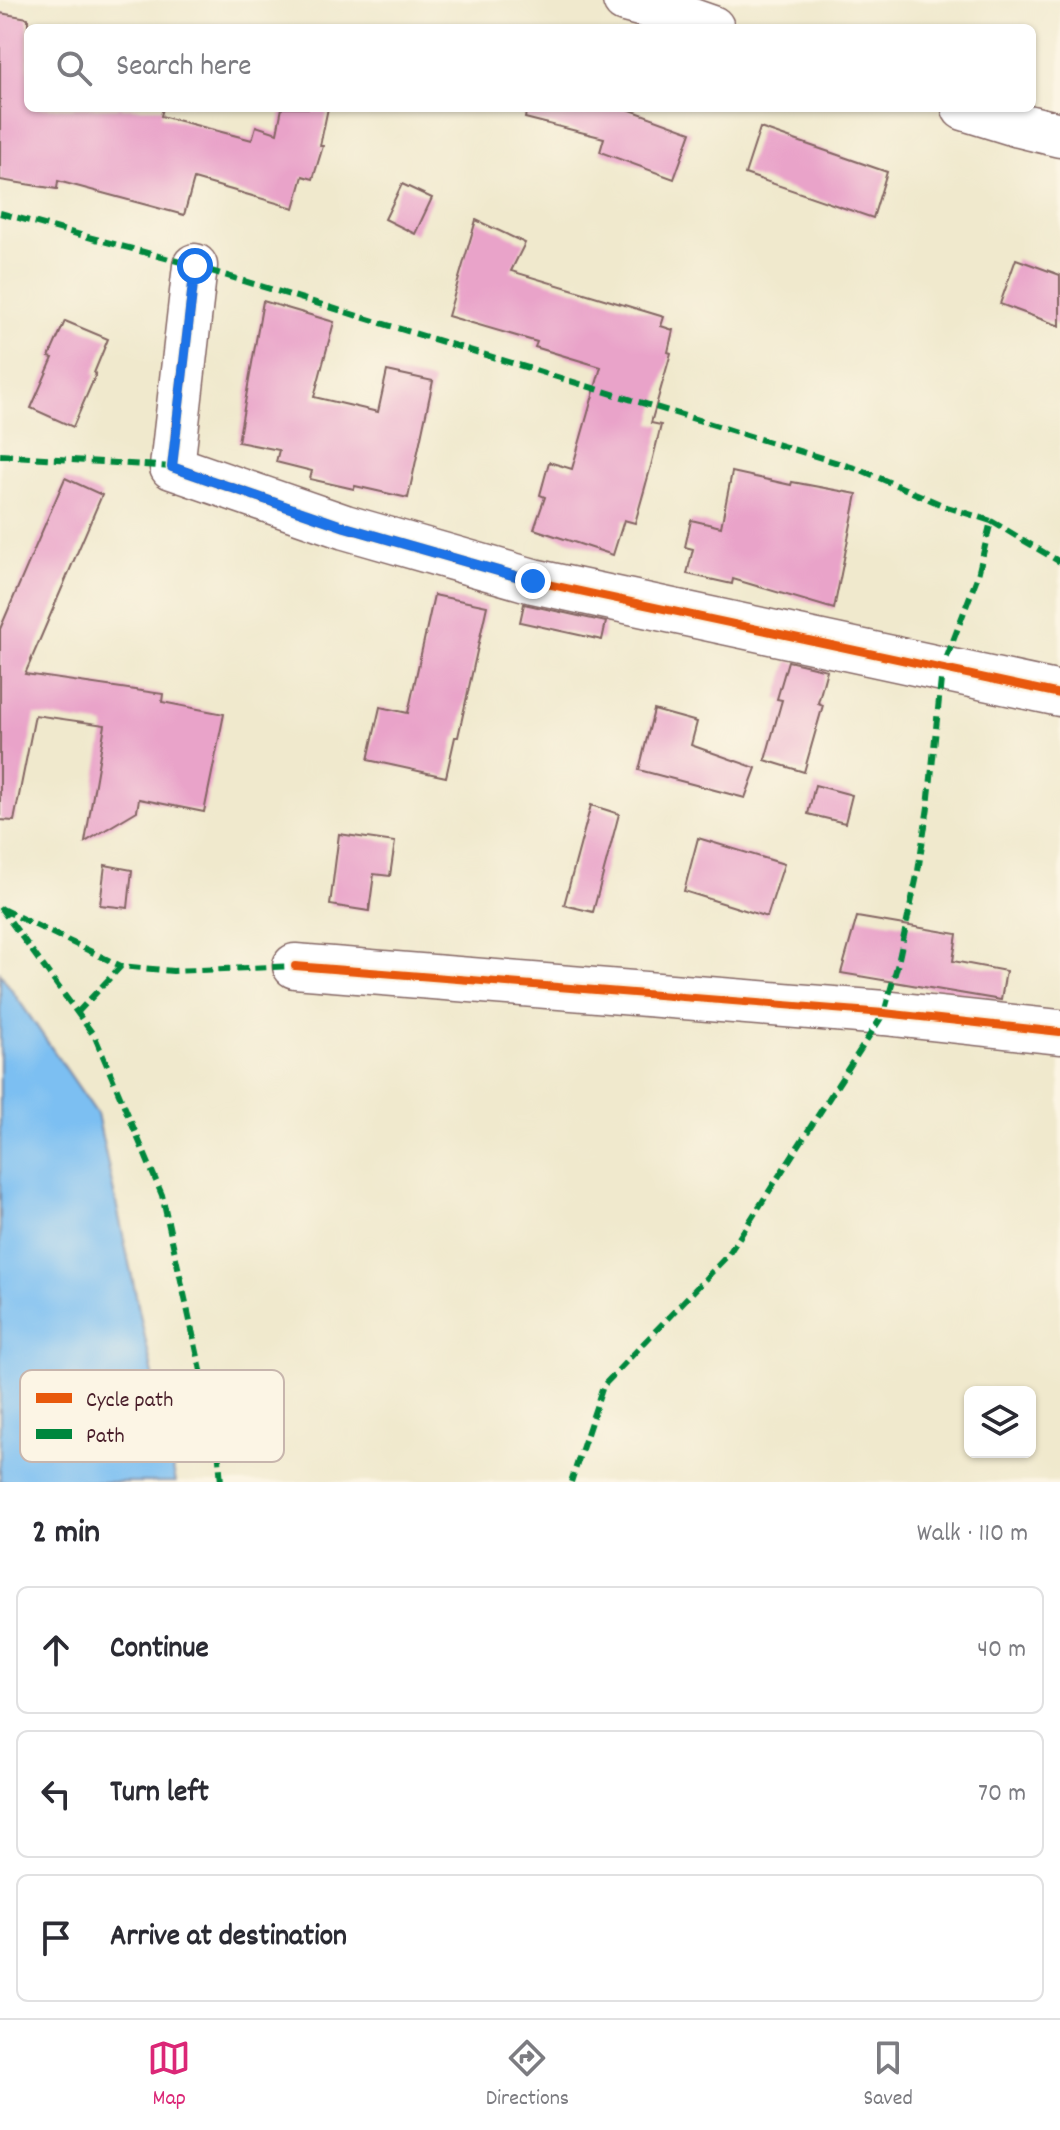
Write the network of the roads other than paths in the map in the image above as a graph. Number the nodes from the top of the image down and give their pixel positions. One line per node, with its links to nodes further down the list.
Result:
1 (625, 0): 2 (street)
2 (701, 24)
3 (977, 112): 4 (street)
4 (1060, 135)
5 (195, 266): 6 (street)
6 (1060, 694)
7 (295, 966): 8 (street)
8 (1060, 1032)

